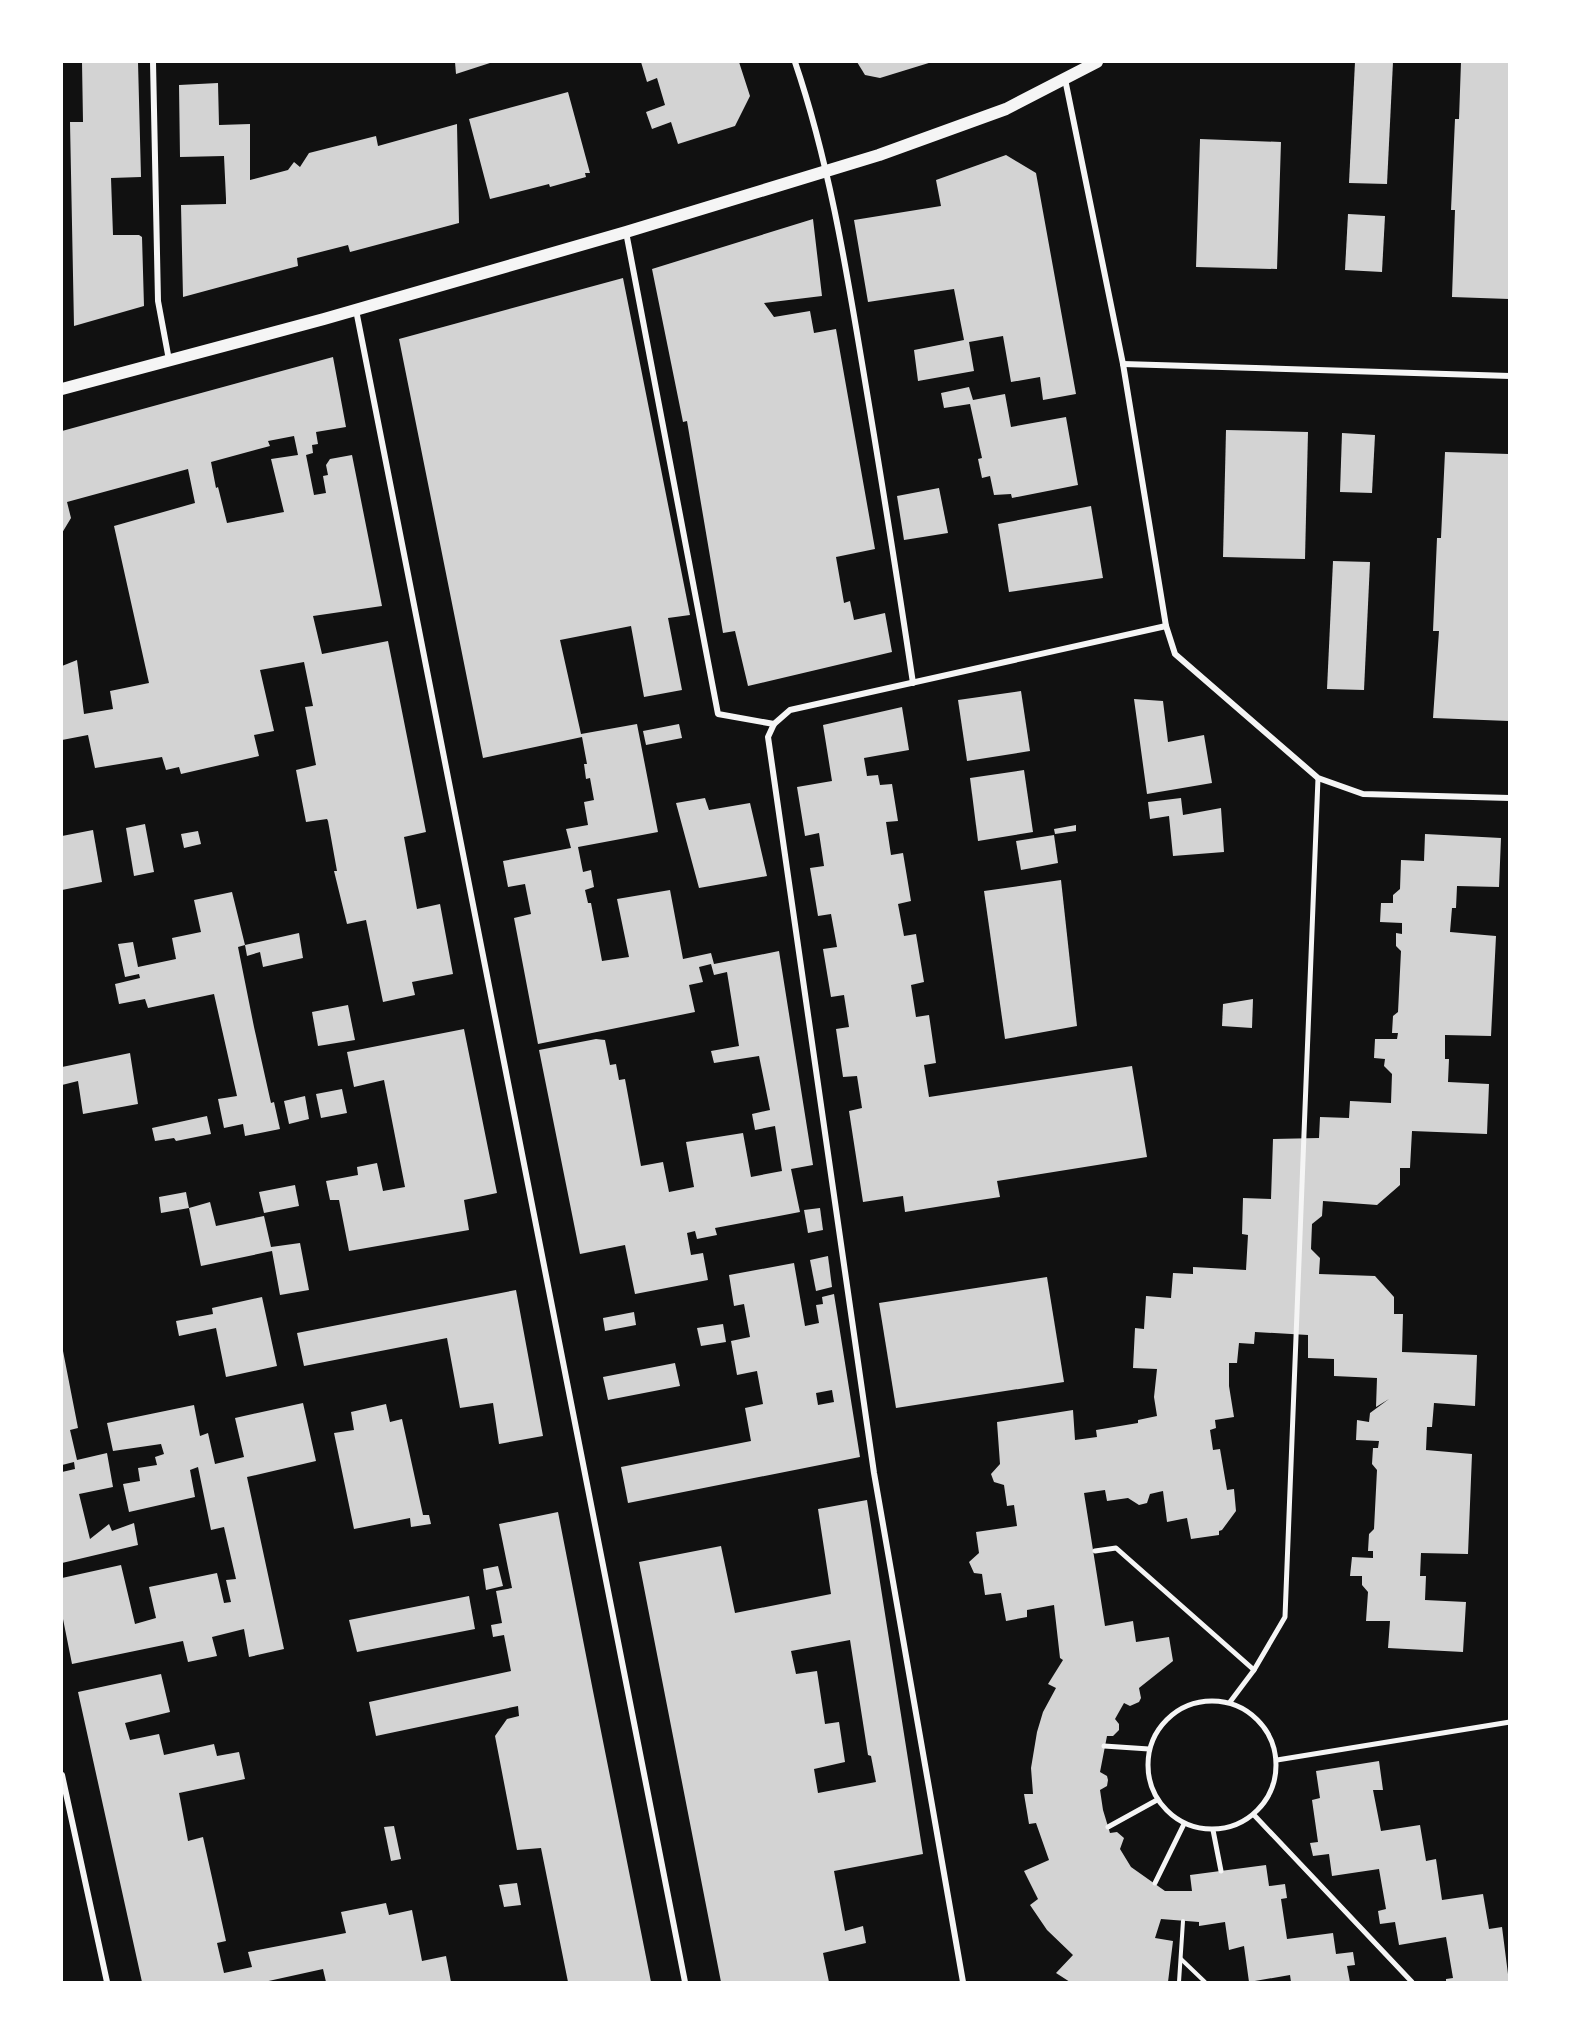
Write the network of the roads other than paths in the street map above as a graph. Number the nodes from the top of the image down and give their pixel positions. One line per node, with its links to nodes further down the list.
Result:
1 (153, 62): 8 (street)
2 (795, 62): 5 (street)
3 (1097, 62): 4 (main road)
4 (1065, 79): 5 (main road); 9 (street)
5 (828, 170): 6 (main road); 13 (street)
6 (627, 232): 7 (main road); 14 (street)
7 (356, 309): 8 (main road); 33 (street)
8 (169, 360): 11 (main road)
9 (1123, 363): 10 (street); 12 (street)
10 (1509, 376)
11 (62, 389)
12 (1166, 626): 13 (street); 15 (street)
13 (913, 682): 14 (street)
14 (774, 723): 34 (street)
15 (1318, 778): 16 (street); 18 (street)
16 (1509, 798)
17 (1095, 1551): 18 (street)
18 (1254, 1670): 19 (street)
19 (1230, 1702): 22 (street); 23 (street)
20 (1509, 1722): 23 (street)
21 (1104, 1746): 22 (street)
22 (1149, 1749): 25 (street)
23 (1277, 1760): 26 (street)
24 (62, 1775): 32 (street)
25 (1157, 1800): 27 (street); 28 (street)
26 (1254, 1815): 29 (street); 35 (street)
27 (1184, 1824): 29 (street); 31 (street)
28 (1108, 1827)
29 (1213, 1830): 30 (street)
30 (1221, 1871)
31 (1155, 1883)
32 (107, 1983)
33 (685, 1983)
34 (963, 1983)
35 (1412, 1983)

